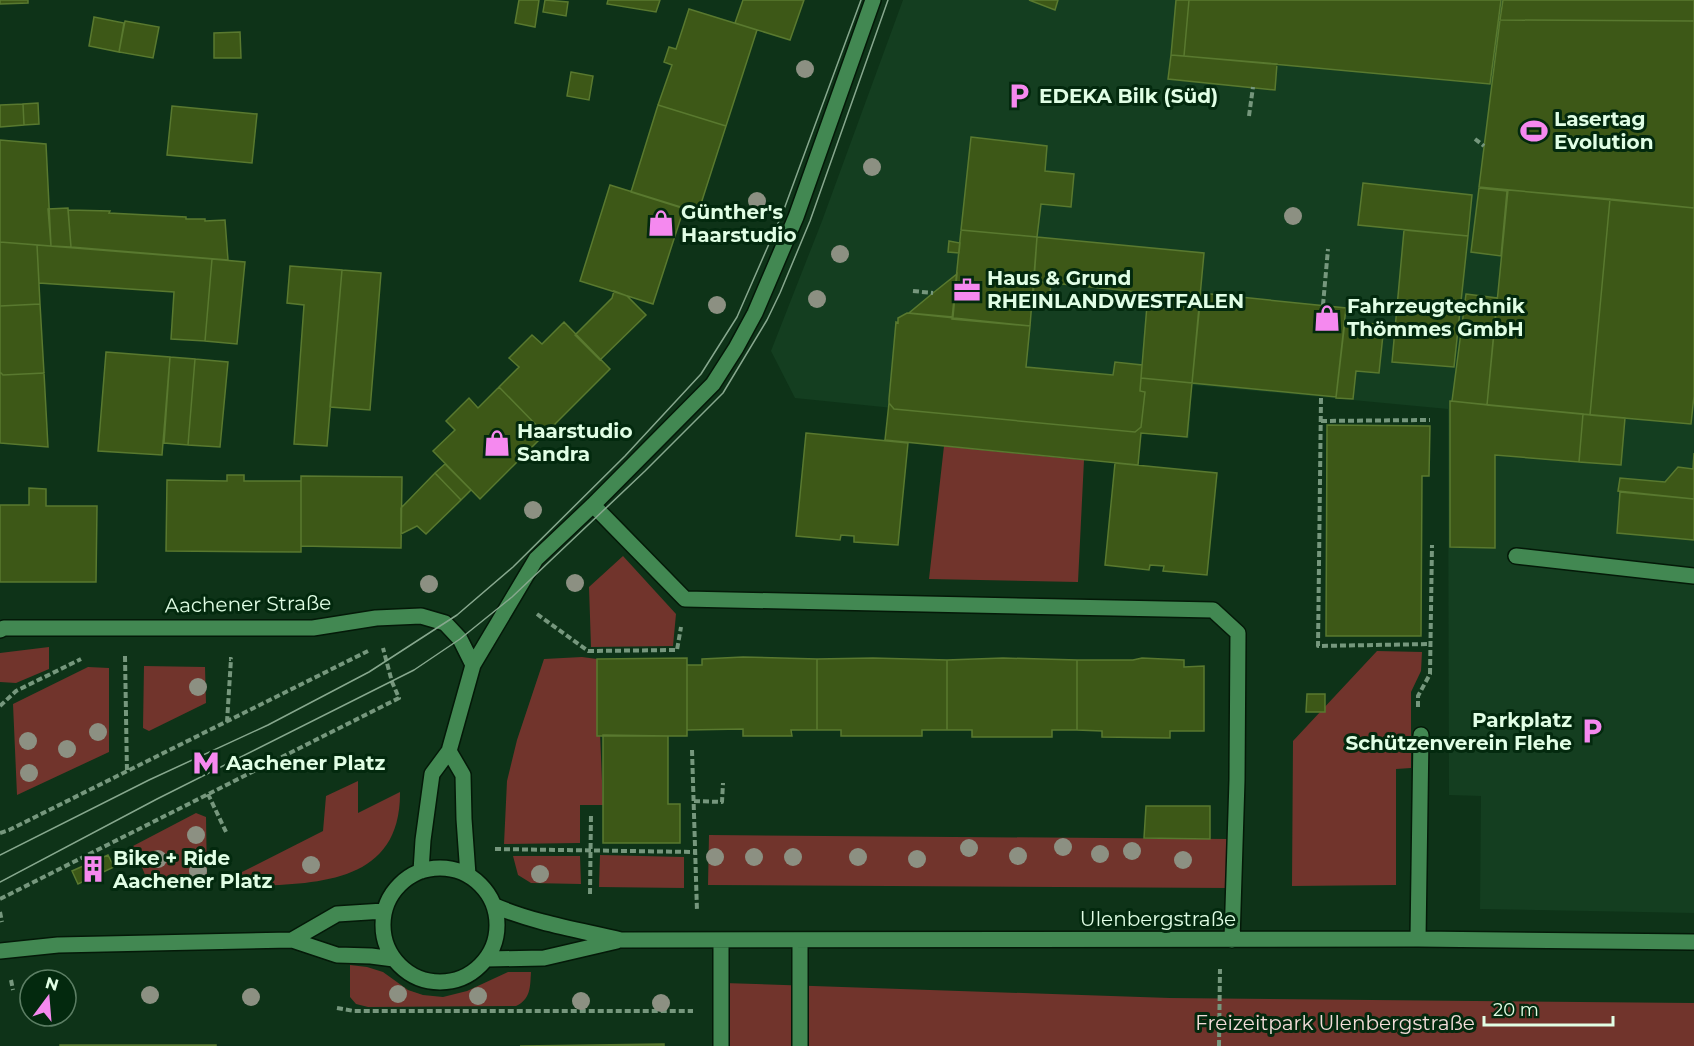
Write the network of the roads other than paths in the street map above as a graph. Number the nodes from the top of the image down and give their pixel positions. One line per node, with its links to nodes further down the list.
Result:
1 (873, 0): 2 (street)
2 (593, 505): 6 (street); 18 (street)
3 (1516, 556): 4 (street)
4 (1694, 576)
5 (0, 630): 6 (street, Aachener Straße)
6 (473, 665): 8 (street)
7 (1421, 735): 13 (street)
8 (449, 751): 9 (street); 10 (street)
9 (421, 871): 10 (street); 12 (street)
10 (468, 875): 11 (street)
11 (495, 906): 15 (street, Ulenbergstraße); 22 (street)
12 (384, 911): 14 (street); 21 (street)
13 (1418, 939): 18 (street, Ulenbergstraße); 19 (street, Ulenbergstraße)
14 (292, 940): 20 (street); 21 (street)
15 (621, 940): 16 (street, Ulenbergstraße); 22 (street, Ulenbergstraße)
16 (721, 940): 17 (street, Ulenbergstraße); 23 (street)
17 (800, 940): 18 (street, Ulenbergstraße); 24 (street)
18 (1226, 940)
19 (1694, 942)
20 (0, 951)
21 (394, 959): 22 (street)
22 (487, 959)
23 (721, 1046)
24 (800, 1046)

